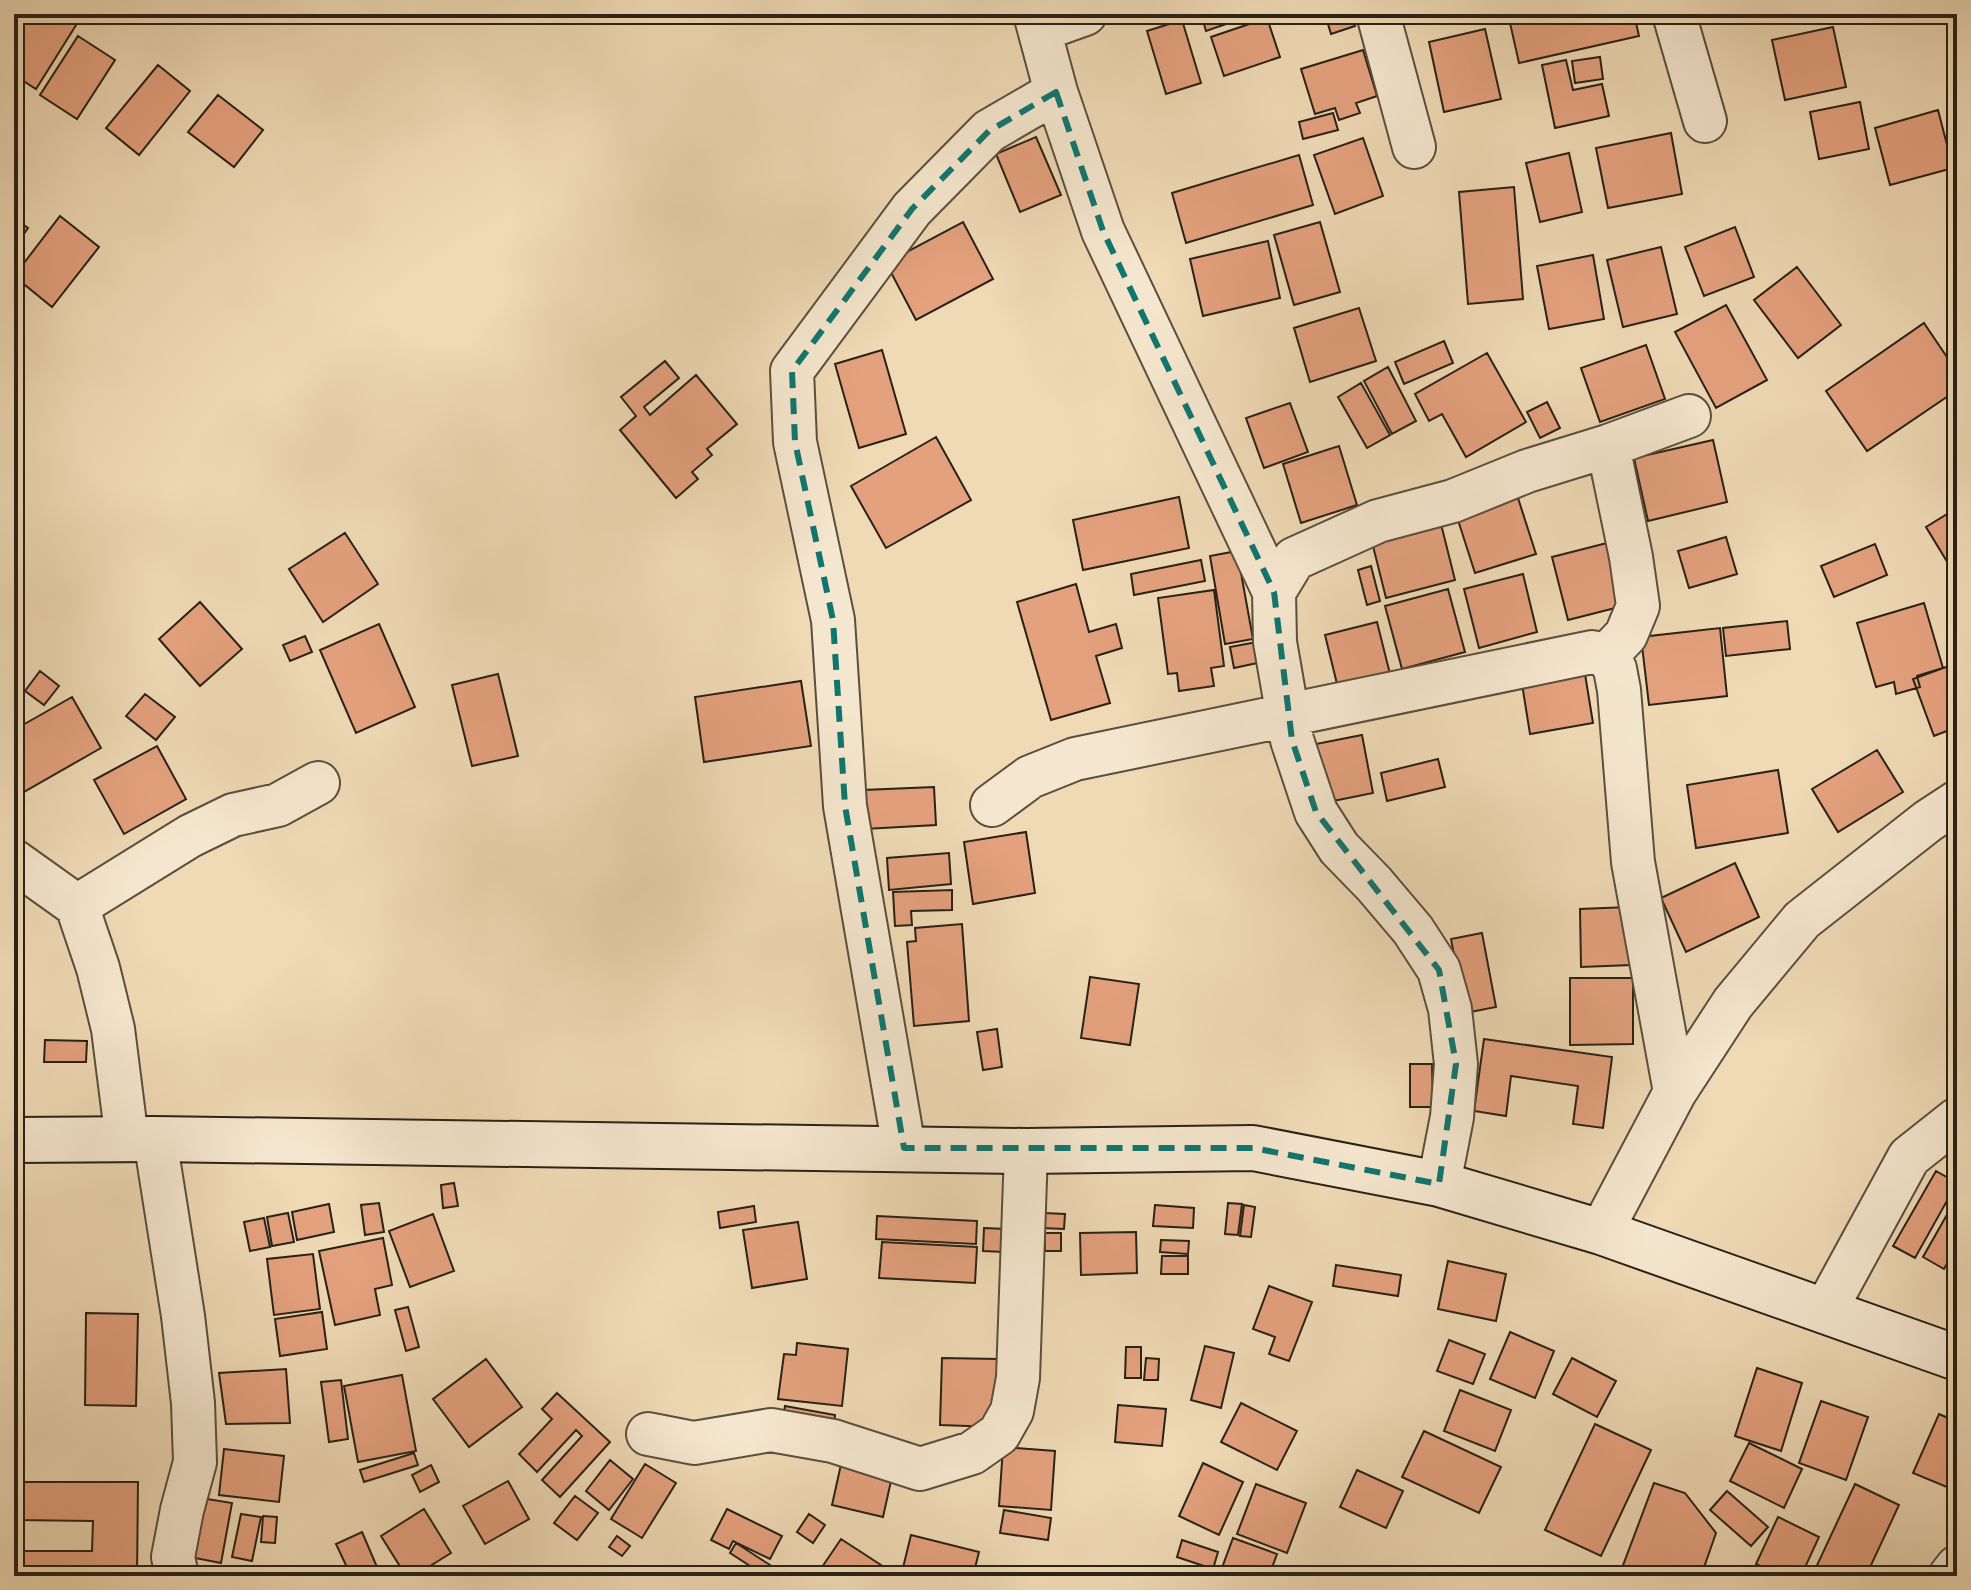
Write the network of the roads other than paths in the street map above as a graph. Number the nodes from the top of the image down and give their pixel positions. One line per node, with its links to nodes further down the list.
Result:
1 (1085, 14): 4 (street)
2 (1378, 14): 7 (street)
3 (1674, 14): 6 (street)
4 (1038, 22): 5 (street)
5 (1056, 92): 10 (street); 22 (street)
6 (1705, 121)
7 (1414, 147)
8 (1689, 416): 9 (street)
9 (1608, 446): 10 (street); 11 (street)
10 (1274, 592): 12 (street)
11 (1607, 655): 12 (street); 18 (street)
12 (1288, 716): 15 (street); 24 (street)
13 (318, 783): 17 (street)
14 (1957, 802): 18 (street)
15 (992, 805)
16 (14, 861): 17 (street)
17 (77, 906): 20 (street)
18 (1675, 1092): 25 (street)
19 (1957, 1119): 26 (street)
20 (141, 1139): 21 (main road); 22 (main road); 30 (street)
21 (14, 1140)
22 (904, 1148): 23 (main road)
23 (1026, 1151): 24 (main road); 28 (street)
24 (1439, 1184): 25 (main road)
25 (1601, 1232): 26 (main road)
26 (1825, 1311): 27 (main road)
27 (1957, 1358)
28 (648, 1434)
29 (1957, 1567): 31 (street)
30 (177, 1576)
31 (1950, 1576)

